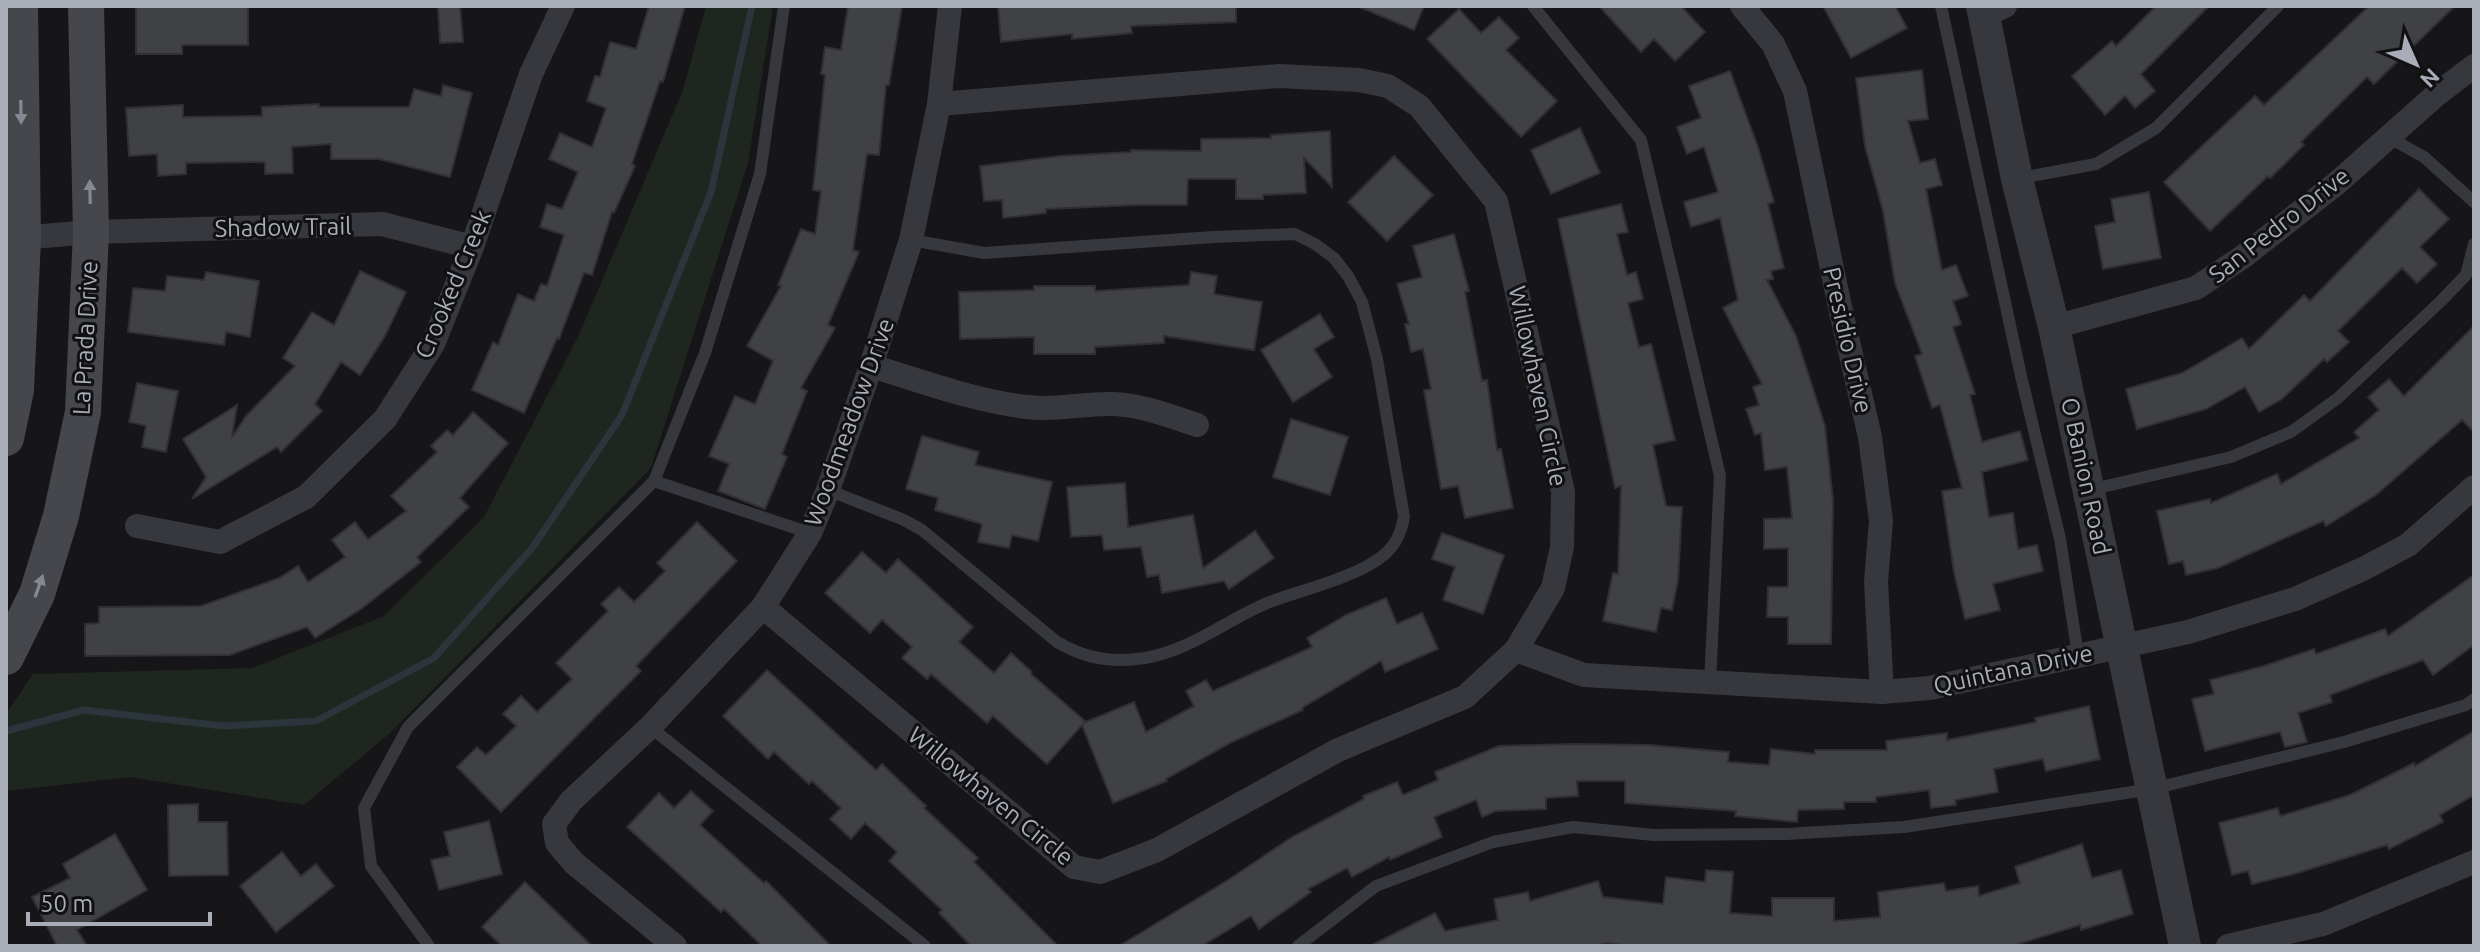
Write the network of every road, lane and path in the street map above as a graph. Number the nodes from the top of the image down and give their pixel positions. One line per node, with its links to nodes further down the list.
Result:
1 (20, 6): 11 (main road)
2 (86, 6): 17 (main road, La Prada Drive, one-way to 2)
3 (563, 6): 21 (street, Crooked Creek)
4 (784, 6): 26 (lane)
5 (950, 6): 13 (street, Woodmeadow Drive)
6 (1533, 6): 37 (lane)
7 (1742, 6): 38 (street, Presidio Drive)
8 (1941, 6): 35 (lane)
9 (2278, 6): 15 (lane)
10 (1991, 9): 15 (street, O Banion Road)
11 (13, 63): 18 (main road, one-way to 18)
12 (2474, 66): 14 (street, San Pedro Drive)
13 (939, 104): 19 (street, Woodmeadow Drive); 34 (street, Willowhaven Circle)
14 (2388, 137): 16 (lane); 22 (street, San Pedro Drive)
15 (2017, 179): 22 (street, O Banion Road)
16 (2474, 202)
17 (91, 232): 18 (street, Shadow Trail); 21 (street, Shadow Trail); 36 (main road, La Prada Drive, one-way to 17)
18 (14, 239): 25 (main road)
19 (911, 240): 23 (street, Woodmeadow Drive); 28 (lane)
20 (2474, 244): 29 (lane)
21 (472, 247): 30 (street, Crooked Creek)
22 (2054, 327): 29 (street, O Banion Road)
23 (871, 366): 24 (street); 28 (street, Woodmeadow Drive)
24 (1197, 425)
25 (6, 438)
26 (654, 481): 31 (lane); 43 (lane)
27 (2474, 487): 33 (street, Quintana Drive)
28 (828, 490): 31 (street, Woodmeadow Drive)
29 (2089, 490): 33 (street, O Banion Road)
30 (137, 526)
31 (810, 533): 32 (street, Woodmeadow Drive)
32 (763, 607): 34 (street, Willowhaven Circle); 40 (street, Woodmeadow Drive)
33 (2122, 645): 35 (street, Quintana Drive); 41 (street, O Banion Road)
34 (1516, 650): 37 (street, Quintana Drive)
35 (2078, 655): 38 (street, Quintana Drive)
36 (6, 657)
37 (1710, 682): 38 (street, Quintana Drive)
38 (1882, 692)
39 (2474, 699): 41 (lane)
40 (650, 727): 44 (street, Woodmeadow Drive); 45 (lane)
41 (2152, 789): 46 (lane); 47 (street, O Banion Road)
42 (2474, 862): 48 (street)
43 (429, 946)
44 (675, 946)
45 (925, 946)
46 (1298, 946)
47 (2185, 946)
48 (2228, 946)

